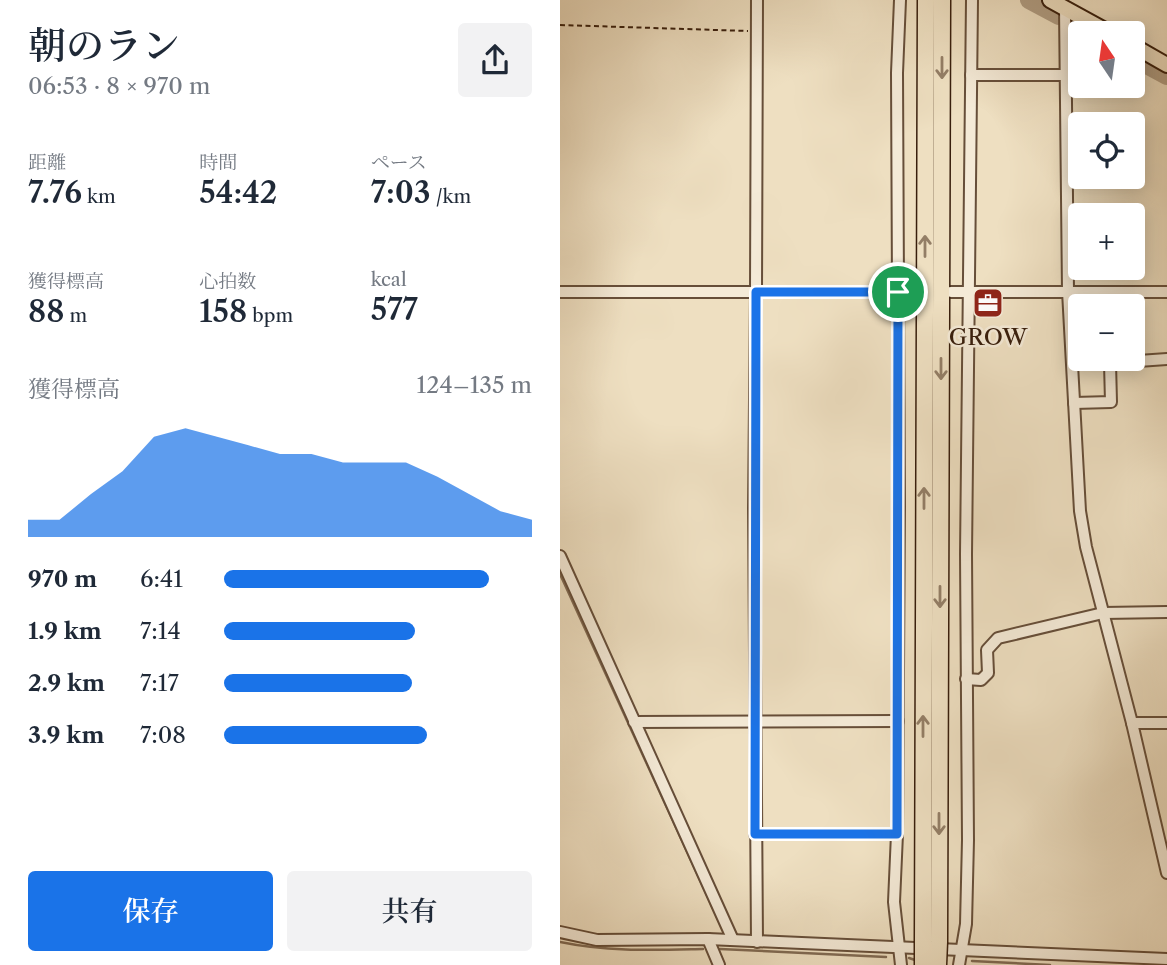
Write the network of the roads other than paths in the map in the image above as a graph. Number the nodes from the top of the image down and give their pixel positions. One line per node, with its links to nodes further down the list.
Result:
1 (757, 0): 15 (street)
2 (900, 0): 16 (street)
3 (926, 0): 38 (highway, one-way to 3)
4 (942, 0): 38 (highway, one-way to 38)
5 (971, 0): 11 (street)
6 (1050, 0): 7 (main road)
7 (1065, 8): 8 (main road); 12 (street)
8 (1088, 21)
9 (1145, 52): 10 (main road)
10 (1167, 65)
11 (971, 75): 12 (street); 19 (street)
12 (1065, 75): 13 (street)
13 (1068, 291): 19 (street); 20 (street); 22 (street)
14 (560, 292): 15 (street)
15 (756, 292): 16 (street); 29 (street)
16 (898, 292): 17 (street); 27 (street)
17 (915, 292)
18 (951, 292): 19 (street)
19 (968, 292): 26 (street)
20 (1167, 292)
21 (1167, 359): 22 (street)
22 (1074, 403): 25 (street)
23 (560, 556): 28 (street)
24 (1167, 612): 25 (street)
25 (1103, 613): 26 (street); 30 (street)
26 (966, 679): 41 (street)
27 (898, 721): 29 (street); 33 (street)
28 (634, 722): 29 (street); 37 (street)
29 (755, 722): 32 (street)
30 (1132, 723): 31 (street); 34 (street)
31 (1167, 723)
32 (755, 834): 33 (street); 39 (street)
33 (897, 834): 40 (street)
34 (1167, 873)
35 (560, 932): 36 (street)
36 (708, 939): 37 (street); 43 (street)
37 (733, 940): 39 (street)
38 (931, 941): 45 (highway, bridge); 46 (highway, bridge)
39 (757, 942): 40 (street)
40 (898, 948): 41 (street); 44 (street)
41 (960, 951): 42 (street); 47 (street)
42 (1167, 959)
43 (719, 965)
44 (901, 965)
45 (923, 965)
46 (938, 965)
47 (959, 965)

